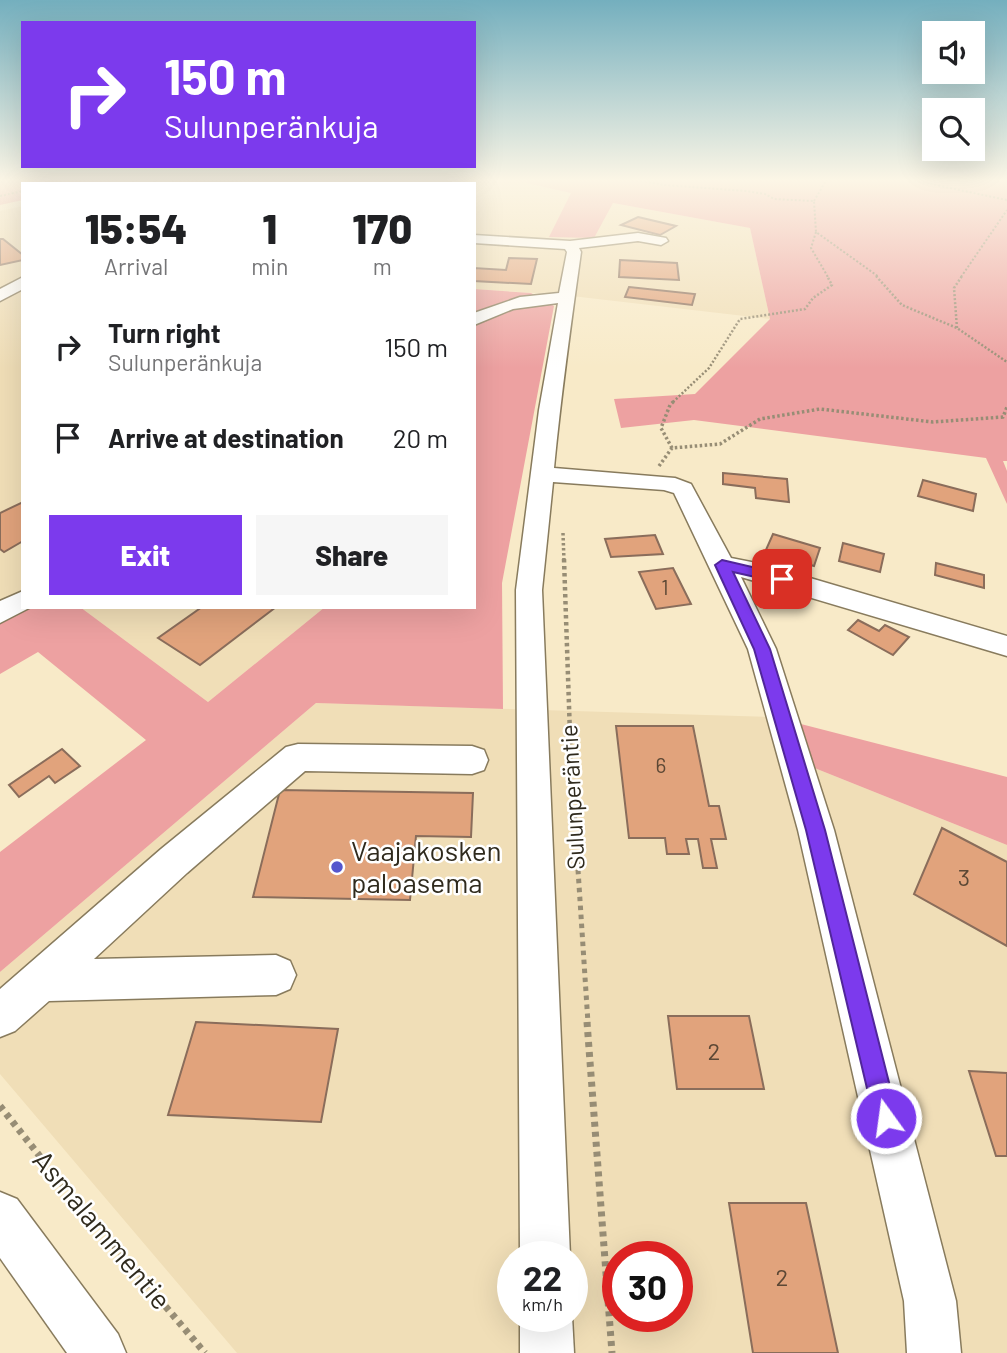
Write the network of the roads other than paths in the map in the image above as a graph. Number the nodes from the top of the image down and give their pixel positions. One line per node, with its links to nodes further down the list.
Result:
1 (524, 242): 3 (street)
2 (588, 242): 3 (street)
3 (570, 245): 6 (street, Sulunperäntie)
4 (21, 283): 5 (street)
5 (0, 296)
6 (568, 298): 7 (street); 8 (street, Sulunperäntie)
7 (476, 319)
8 (554, 475): 9 (street); 18 (street, Sulunperäntie)
9 (722, 565): 12 (street); 22 (street)
10 (21, 601): 11 (street)
11 (0, 613)
12 (1007, 646)
13 (472, 760): 15 (street)
14 (276, 975): 15 (street)
15 (41, 981): 16 (street)
16 (0, 1016)
17 (0, 1216): 20 (street)
18 (545, 1241)
19 (546, 1332): 21 (street)
20 (99, 1353)
21 (547, 1353)
22 (934, 1353)

